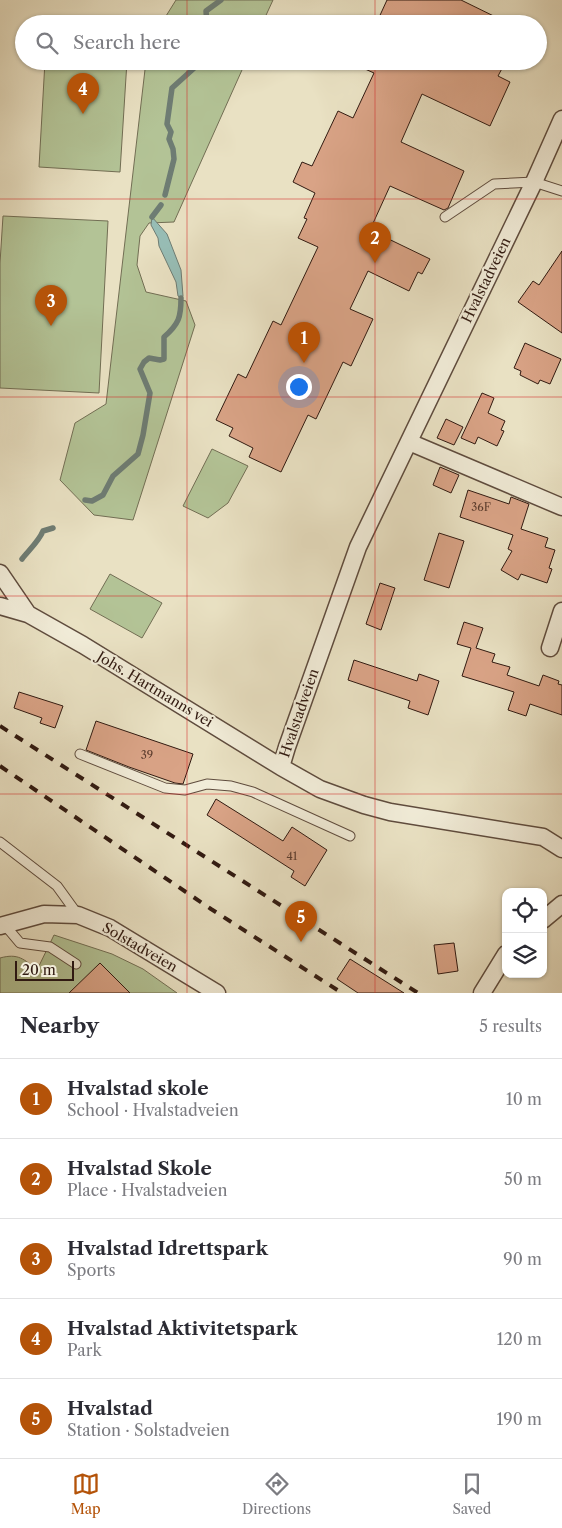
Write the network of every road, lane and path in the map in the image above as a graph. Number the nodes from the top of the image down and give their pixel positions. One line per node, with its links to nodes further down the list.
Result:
1 (562, 119): 2 (street, Hvalstadveien)
2 (534, 182): 3 (lane); 4 (lane); 5 (street, Hvalstadveien)
3 (562, 192)
4 (445, 217)
5 (409, 442): 6 (street); 13 (street, Hvalstadveien)
6 (562, 507)
7 (0, 574): 10 (street, Johs. Hartmanns vei)
8 (0, 606): 10 (street, Johs. Hartmanns vei)
9 (562, 611): 11 (street)
10 (28, 614): 13 (street, Johs. Hartmanns vei)
11 (550, 648)
12 (80, 754): 14 (lane)
13 (281, 767): 16 (street, Hvalstadveien)
14 (350, 836)
15 (0, 842): 18 (lane)
16 (562, 849)
17 (562, 904): 19 (street)
18 (78, 915): 20 (street, Solstadveien); 23 (street, Solstadveien)
19 (547, 917)
20 (2, 925): 22 (lane)
21 (502, 960): 24 (street)
22 (76, 964)
23 (217, 993)
24 (482, 993)

